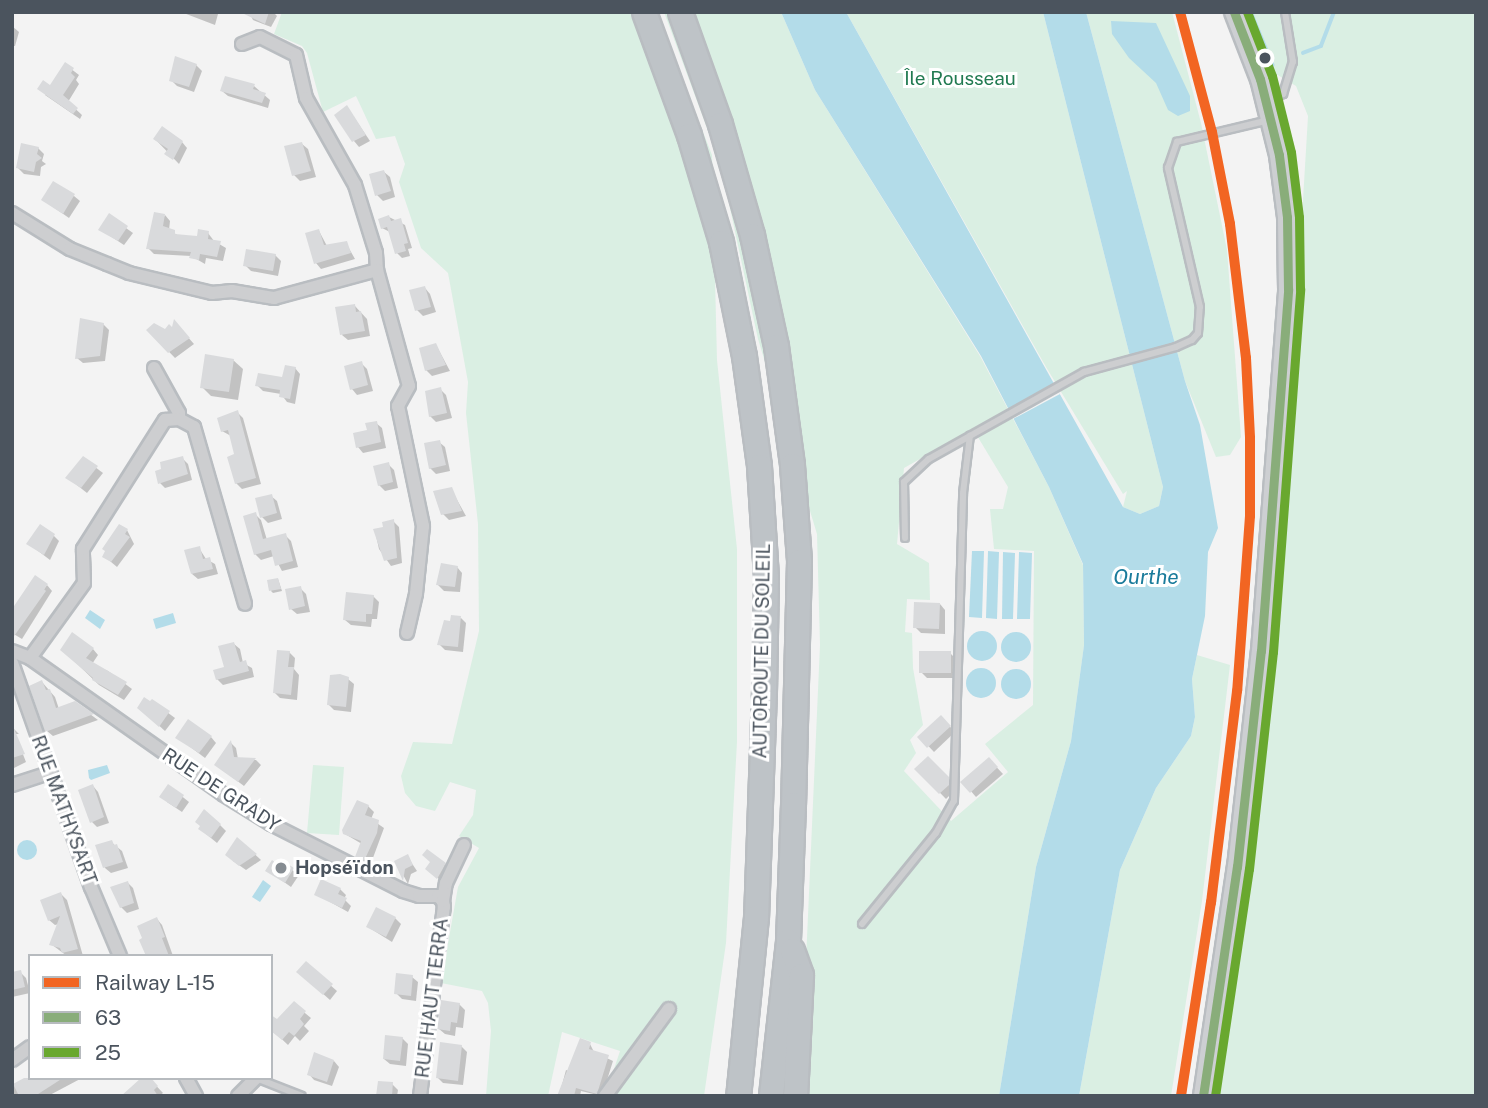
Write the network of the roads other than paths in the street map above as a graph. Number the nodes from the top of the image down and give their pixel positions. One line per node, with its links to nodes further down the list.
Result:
1 (644, 12): 36 (highway, AUTOROUTE DU SOLEIL)
2 (680, 12): 23 (highway, AUTOROUTE DU SOLEIL)
3 (1234, 12): 6 (main road)
4 (1285, 12): 6 (lane)
5 (242, 44): 8 (street)
6 (1269, 111): 11 (lane); 39 (main road)
7 (12, 213): 8 (street)
8 (377, 270): 14 (street)
9 (154, 368): 10 (street)
10 (179, 419): 13 (street); 16 (street)
11 (970, 435): 12 (lane); 22 (lane)
12 (905, 538)
13 (245, 604)
14 (407, 633)
15 (12, 651): 16 (street, RUE DE GRADY)
16 (30, 657): 21 (street, RUE DE GRADY)
17 (12, 663): 18 (street, RUE MATHYSART)
18 (50, 773): 19 (street); 24 (street, RUE MATHYSART)
19 (12, 785)
20 (464, 845): 21 (street, RUE HAUT TERRA)
21 (443, 901): 34 (street, RUE HAUT TERRA)
22 (862, 925)
23 (788, 941): 37 (highway, AUTOROUTE DU SOLEIL); 38 (highway)
24 (119, 954)
25 (669, 1009): 35 (street)
26 (28, 1048): 27 (street)
27 (12, 1060)
28 (187, 1080): 31 (street)
29 (254, 1080): 32 (street)
30 (261, 1080): 33 (lane)
31 (196, 1096)
32 (238, 1096)
33 (302, 1096)
34 (420, 1096)
35 (604, 1096)
36 (738, 1096)
37 (771, 1096)
38 (795, 1096)
39 (1203, 1096)

